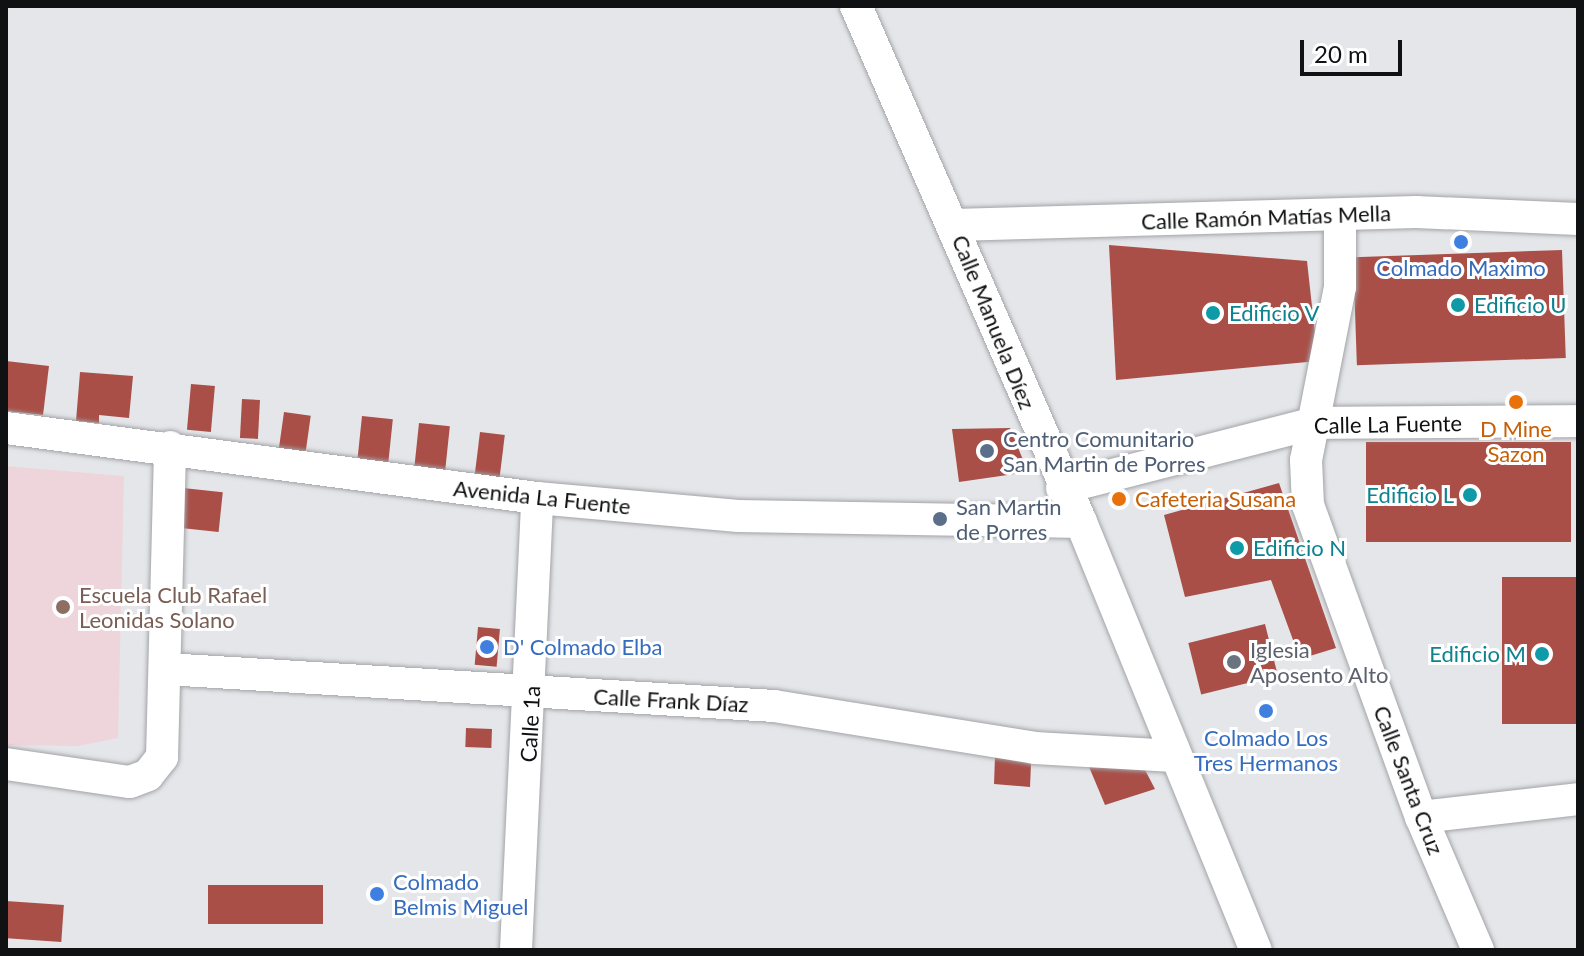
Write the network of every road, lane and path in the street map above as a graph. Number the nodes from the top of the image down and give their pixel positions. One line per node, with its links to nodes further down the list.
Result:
1 (856, 6): 4 (street, Calle Manuela Díez)
2 (1340, 216): 3 (street, Calle Ramón Matías Mella); 4 (street, Calle Ramón Matías Mella); 6 (street, Calle Santa Cruz)
3 (1578, 219)
4 (954, 225): 9 (street, Calle Manuela Díez)
5 (1578, 421): 6 (street, Calle La Fuente)
6 (1315, 423): 9 (street, Calle La Fuente); 17 (street, Calle Santa Cruz)
7 (6, 428): 8 (street, Avenida La Fuente)
8 (170, 447): 10 (street, Avenida La Fuente); 12 (street)
9 (1062, 488): 11 (street, Calle Manuela Díez)
10 (537, 498): 11 (street, Avenida La Fuente); 13 (street, Calle 1a)
11 (1081, 522): 14 (street, Calle Manuela Díez)
12 (166, 669): 13 (street, Calle Frank Díaz); 15 (street)
13 (532, 691): 14 (street, Calle Frank Díaz); 18 (street, Calle 1a)
14 (1174, 756): 19 (street, Calle Manuela Díez)
15 (6, 764)
16 (1578, 799): 17 (street)
17 (1421, 817): 20 (street, Calle Santa Cruz)
18 (516, 950)
19 (1256, 950)
20 (1478, 950)

